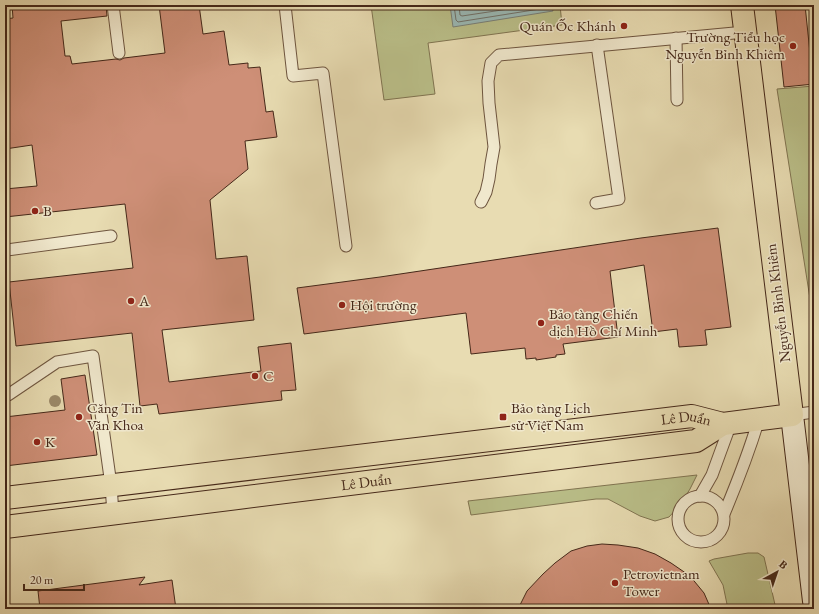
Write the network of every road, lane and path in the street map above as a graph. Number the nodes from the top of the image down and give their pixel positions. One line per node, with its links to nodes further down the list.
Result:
1 (113, 5): 7 (lane)
2 (285, 5): 12 (lane)
3 (742, 5): 4 (main road, Nguyễn Bỉnh Khiêm)
4 (745, 32): 5 (lane); 16 (main road, Nguyễn Bỉnh Khiêm)
5 (676, 38): 6 (lane); 8 (lane)
6 (597, 45): 9 (lane); 10 (lane)
7 (119, 53)
8 (677, 100)
9 (481, 202)
10 (596, 203)
11 (111, 236): 13 (lane)
12 (346, 246)
13 (5, 248)
14 (5, 395): 20 (lane)
15 (814, 412): 16 (lane)
16 (792, 415): 17 (main road, Lê Duẩn); 27 (main road, Nguyễn Bỉnh Khiêm)
17 (759, 419): 18 (main road, Lê Duẩn); 25 (lane)
18 (727, 423): 19 (main road, Lê Duẩn); 21 (main road, Lê Duẩn); 22 (lane)
19 (318, 460): 20 (main road, Lê Duẩn); 21 (main road)
20 (111, 485): 23 (main road, Lê Duẩn); 24 (lane)
21 (322, 488): 24 (main road, Lê Duẩn)
22 (700, 496): 25 (lane); 25 (lane)
23 (5, 498)
24 (113, 514): 26 (main road, Lê Duẩn)
25 (724, 514)
26 (5, 527)
27 (814, 601)

